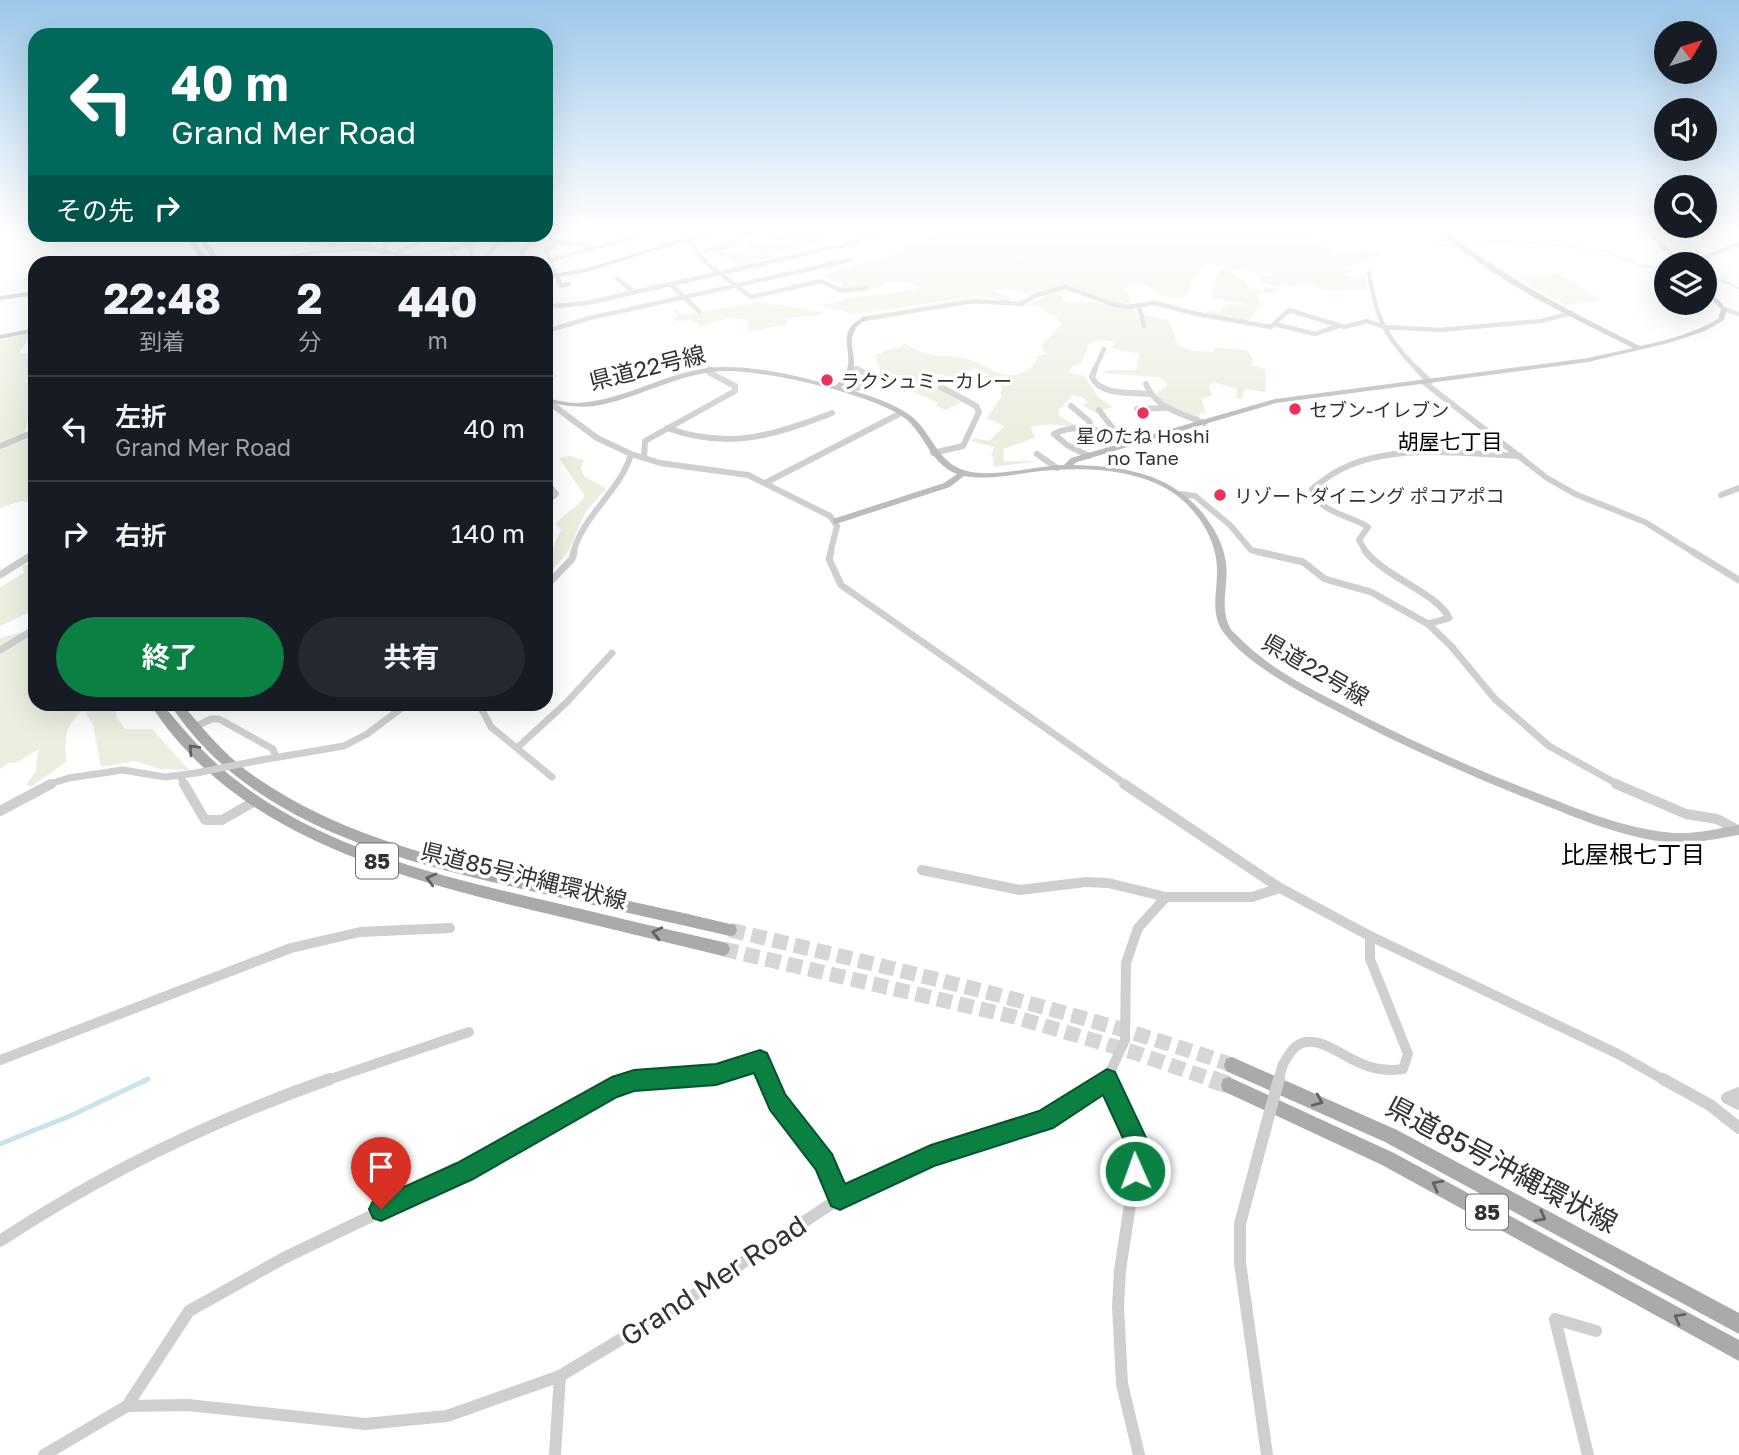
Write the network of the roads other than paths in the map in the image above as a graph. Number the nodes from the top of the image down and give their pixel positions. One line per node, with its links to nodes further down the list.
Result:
1 (22, 295): 9 (street)
2 (620, 295): 11 (street)
3 (691, 295): 8 (street)
4 (1038, 295): 19 (street)
5 (1087, 295): 12 (street)
6 (1372, 295): 23 (street)
7 (1541, 295): 16 (street)
8 (686, 296): 15 (street); 18 (street)
9 (0, 298)
10 (1717, 302): 14 (street)
11 (575, 305): 13 (street); 18 (street)
12 (1139, 306): 20 (street); 21 (street)
13 (553, 307)
14 (1724, 309): 17 (street); 28 (street)
15 (699, 311)
16 (1570, 313): 23 (street); 28 (street)
17 (1739, 314)
18 (590, 318): 24 (street)
19 (864, 319): 29 (street)
20 (1274, 324): 22 (street); 22 (street)
21 (1144, 326)
22 (1338, 326): 23 (street)
23 (1384, 327): 31 (street)
24 (553, 329)
25 (28, 331): 26 (street)
26 (0, 337)
27 (1104, 349): 36 (street)
28 (1640, 349): 31 (street)
29 (850, 366): 34 (street); 35 (street)
30 (710, 369): 35 (street, 県道22号線); 37 (street, 県道22号線); 48 (street)
31 (1428, 382): 47 (street); 58 (street)
32 (1146, 384): 36 (street)
33 (941, 387): 54 (street)
34 (855, 389)
35 (836, 390): 45 (street, 県道22号線)
36 (1149, 394): 41 (street)
37 (553, 401)
38 (553, 405): 55 (street)
39 (1071, 406): 46 (street)
40 (1084, 407): 46 (street)
41 (1164, 408): 42 (street); 47 (street)
42 (1137, 409)
43 (1099, 410): 51 (street)
44 (832, 413): 48 (street)
45 (901, 413): 54 (street, 県道22号線); 62 (street)
46 (1080, 414): 49 (street)
47 (1204, 423): 52 (street)
48 (667, 428): 59 (street)
49 (1092, 431): 51 (street); 57 (street)
50 (28, 434): 53 (street)
51 (1120, 438): 52 (street)
52 (1135, 443): 57 (street)
53 (0, 446)
54 (933, 453): 61 (street, 県道22号線)
55 (631, 454): 59 (street); 69 (street)
56 (1037, 454): 60 (street)
57 (1088, 456): 60 (street)
58 (1520, 456): 70 (street); 71 (street)
59 (644, 458): 62 (street)
60 (1061, 468): 61 (street, 県道22号線); 64 (street, 県道22号線)
61 (963, 473): 66 (street)
62 (765, 483): 66 (street)
63 (1739, 488): 65 (street)
64 (1181, 494): 71 (street); 86 (street, 県道22号線)
65 (1721, 495)
66 (836, 521): 88 (street)
67 (28, 556): 68 (street)
68 (0, 575)
69 (553, 579)
70 (1739, 580)
71 (1428, 624): 86 (street)
72 (28, 633): 73 (street)
73 (0, 650)
74 (612, 653): 80 (street)
75 (162, 711): 84 (main road, 県道85号沖縄環状線 / 85, one-way to 75)
76 (182, 711): 79 (main road, 県道85号沖縄環状線 / 85)
77 (398, 711): 81 (street)
78 (483, 711): 80 (street)
79 (195, 727): 81 (street); 91 (main road, 県道85号沖縄環状線 / 85)
80 (518, 747): 83 (street)
81 (276, 757): 82 (street, bridge)
82 (180, 776): 84 (street); 85 (street)
83 (552, 778)
84 (260, 804): 93 (main road, 県道85号沖縄環状線 / 85, one-way to 84)
85 (0, 811)
86 (1738, 830)
87 (922, 870): 89 (street)
88 (1280, 888): 89 (street); 92 (street)
89 (1166, 897): 97 (street)
90 (450, 928): 95 (street)
91 (730, 930)
92 (1370, 936): 102 (street); 114 (street, bridge)
93 (723, 949)
94 (469, 1032): 105 (street)
95 (0, 1060)
96 (1232, 1065): 106 (main road, 県道85号沖縄環状線 / 85, one-way to 106)
97 (1107, 1080): 104 (street, Grand Mer Road); 113 (street)
98 (1229, 1086): 108 (main road, 県道85号沖縄環状線 / 85, one-way to 98)
99 (1739, 1093): 100 (street)
100 (1727, 1098): 101 (street); 102 (street)
101 (1739, 1104)
102 (1710, 1105): 103 (street)
103 (1739, 1128)
104 (840, 1198): 109 (street, Grand Mer Road); 110 (street)
105 (0, 1241)
106 (1739, 1324)
107 (1596, 1331): 115 (street)
108 (1739, 1351)
109 (559, 1376): 110 (street, Grand Mer Road); 112 (street)
110 (127, 1406): 111 (street, Grand Mer Road)
111 (44, 1455)
112 (555, 1455)
113 (1139, 1455)
114 (1267, 1455)
115 (1588, 1455)

